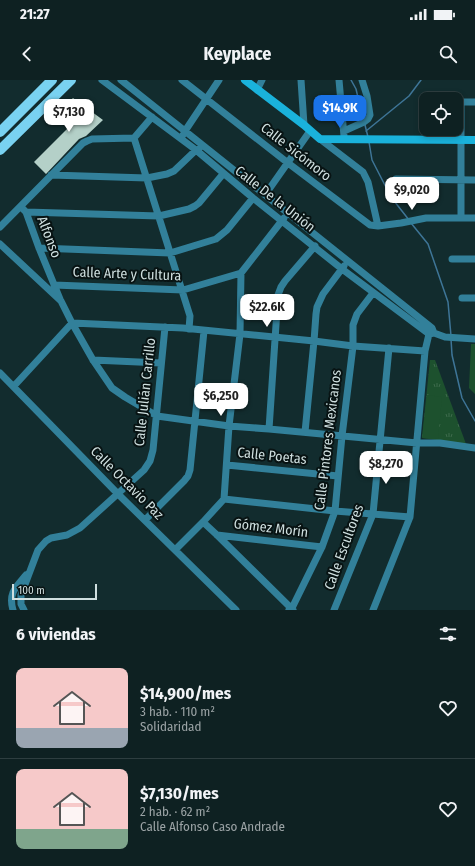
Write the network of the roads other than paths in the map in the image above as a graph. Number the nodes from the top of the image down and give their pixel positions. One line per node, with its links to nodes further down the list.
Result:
1 (52, 80): 19 (main road)
2 (71, 80): 28 (main road)
3 (102, 80): 16 (street, Calle De la Unión)
4 (182, 80): 13 (street, Calle Sicómoro)
5 (219, 80): 13 (street)
6 (245, 80): 12 (street)
7 (262, 80): 12 (street)
8 (301, 80): 17 (street)
9 (339, 80): 20 (street)
10 (362, 80): 20 (street)
11 (124, 81): 18 (street, Calle De la Unión)
12 (257, 90): 17 (street)
13 (206, 99): 18 (street); 30 (street, Calle Sicómoro)
14 (463, 102): 15 (street)
15 (475, 102)
16 (152, 117): 22 (street); 23 (street, Calle De la Unión)
17 (307, 128): 24 (street); 30 (street)
18 (185, 131): 23 (street); 27 (street, Calle De la Unión)
19 (0, 132)
20 (344, 135): 24 (street); 25 (street)
21 (461, 136): 25 (street)
22 (134, 138): 32 (street); 33 (street)
23 (182, 139): 29 (street, Calle De la Unión)
24 (320, 139): 46 (street)
25 (461, 140): 26 (street); 35 (street)
26 (475, 140)
27 (204, 146): 29 (street); 37 (street, Calle De la Unión)
28 (0, 150)
29 (196, 150): 31 (street, Calle De la Unión); 33 (street)
30 (288, 162): 37 (street); 46 (street, Calle Sicómoro)
31 (223, 174): 38 (street, Calle De la Unión); 42 (street)
32 (51, 175): 33 (street); 39 (street)
33 (147, 178): 42 (street)
34 (396, 179): 35 (street)
35 (461, 180): 36 (street); 43 (street)
36 (475, 180)
37 (265, 195): 41 (street, Calle De la Unión)
38 (253, 198): 45 (street, Calle De la Unión); 51 (street)
39 (20, 206): 40 (street, Alfonso); 47 (street)
40 (26, 212): 42 (street); 50 (street, Alfonso)
41 (288, 213): 45 (street); 54 (street, Calle De la Unión)
42 (159, 216): 51 (street)
43 (460, 218): 44 (street, Calle Sicómoro); 46 (street, Calle Sicómoro)
44 (475, 218)
45 (282, 220): 49 (street, Calle De la Unión); 56 (street)
46 (378, 226)
47 (0, 227)
48 (0, 244): 62 (street)
49 (315, 246): 55 (street, Calle De la Unión); 69 (street)
50 (39, 248): 51 (street); 57 (street, Alfonso)
51 (170, 253): 58 (street)
52 (452, 259): 53 (street)
53 (475, 259)
54 (348, 261): 55 (street); 67 (street, Calle De la Unión)
55 (342, 269): 59 (street, Calle De la Unión); 71 (street)
56 (241, 273): 58 (street, Calle Arte y Cultura); 68 (street)
57 (54, 285): 58 (street, Calle Arte y Cultura); 62 (street, Alfonso)
58 (183, 290): 65 (street)
59 (373, 293): 67 (street, Calle De la Unión); 72 (street, Calle Pintores Mexicanos)
60 (462, 298): 61 (street)
61 (475, 298)
62 (61, 301): 63 (street, Alfonso)
63 (72, 323): 64 (street); 75 (street, Alfonso); 78 (street)
64 (165, 327): 65 (street); 76 (street, Calle Julián Carrillo)
65 (189, 329): 66 (street)
66 (204, 330): 68 (street); 80 (street)
67 (432, 332): 70 (street, Calle De la Unión); 74 (street)
68 (240, 334): 69 (street); 81 (street)
69 (276, 337): 71 (street); 82 (street)
70 (475, 339)
71 (314, 341): 72 (street); 83 (street)
72 (352, 346): 73 (street); 84 (street, Calle Pintores Mexicanos)
73 (389, 348): 74 (street); 85 (street, Calle Escultores)
74 (425, 351): 86 (street)
75 (93, 360): 76 (street); 79 (street, Alfonso)
76 (161, 363): 79 (street, Calle Julián Carrillo)
77 (0, 373): 78 (street, Calle Octavio Paz)
78 (14, 386): 90 (street, Calle Octavio Paz)
79 (157, 416): 80 (street); 90 (street, Calle Julián Carrillo)
80 (195, 422): 81 (street); 95 (street)
81 (230, 426): 82 (street); 88 (street)
82 (269, 429): 83 (street)
83 (305, 432): 84 (street)
84 (342, 436): 85 (street); 89 (street, Calle Pintores Mexicanos)
85 (380, 440): 86 (street); 93 (street, Calle Escultores)
86 (417, 443): 87 (street); 94 (street)
87 (475, 448)
88 (227, 465): 89 (street, Calle Poetas); 91 (street)
89 (338, 476): 92 (street, Calle Pintores Mexicanos)
90 (118, 494): 95 (street, Calle Octavio Paz); 100 (street, Calle Julián Carrillo)
91 (224, 499): 92 (street); 96 (street)
92 (335, 511): 93 (street); 98 (street, Calle Pintores Mexicanos)
93 (373, 514): 94 (street); 105 (street, Calle Escultores)
94 (410, 517): 106 (street)
95 (145, 520): 99 (street, Calle Octavio Paz)
96 (203, 522): 97 (street); 99 (street)
97 (217, 535): 98 (street, Gómez Morín); 101 (street)
98 (322, 547): 101 (street, Calle Pintores Mexicanos)
99 (175, 550): 104 (street, Calle Octavio Paz)
100 (29, 572): 102 (street); 103 (street, Calle Julián Carrillo)
101 (291, 609)
102 (14, 610)
103 (24, 610)
104 (236, 610)
105 (334, 610)
106 (373, 610)

